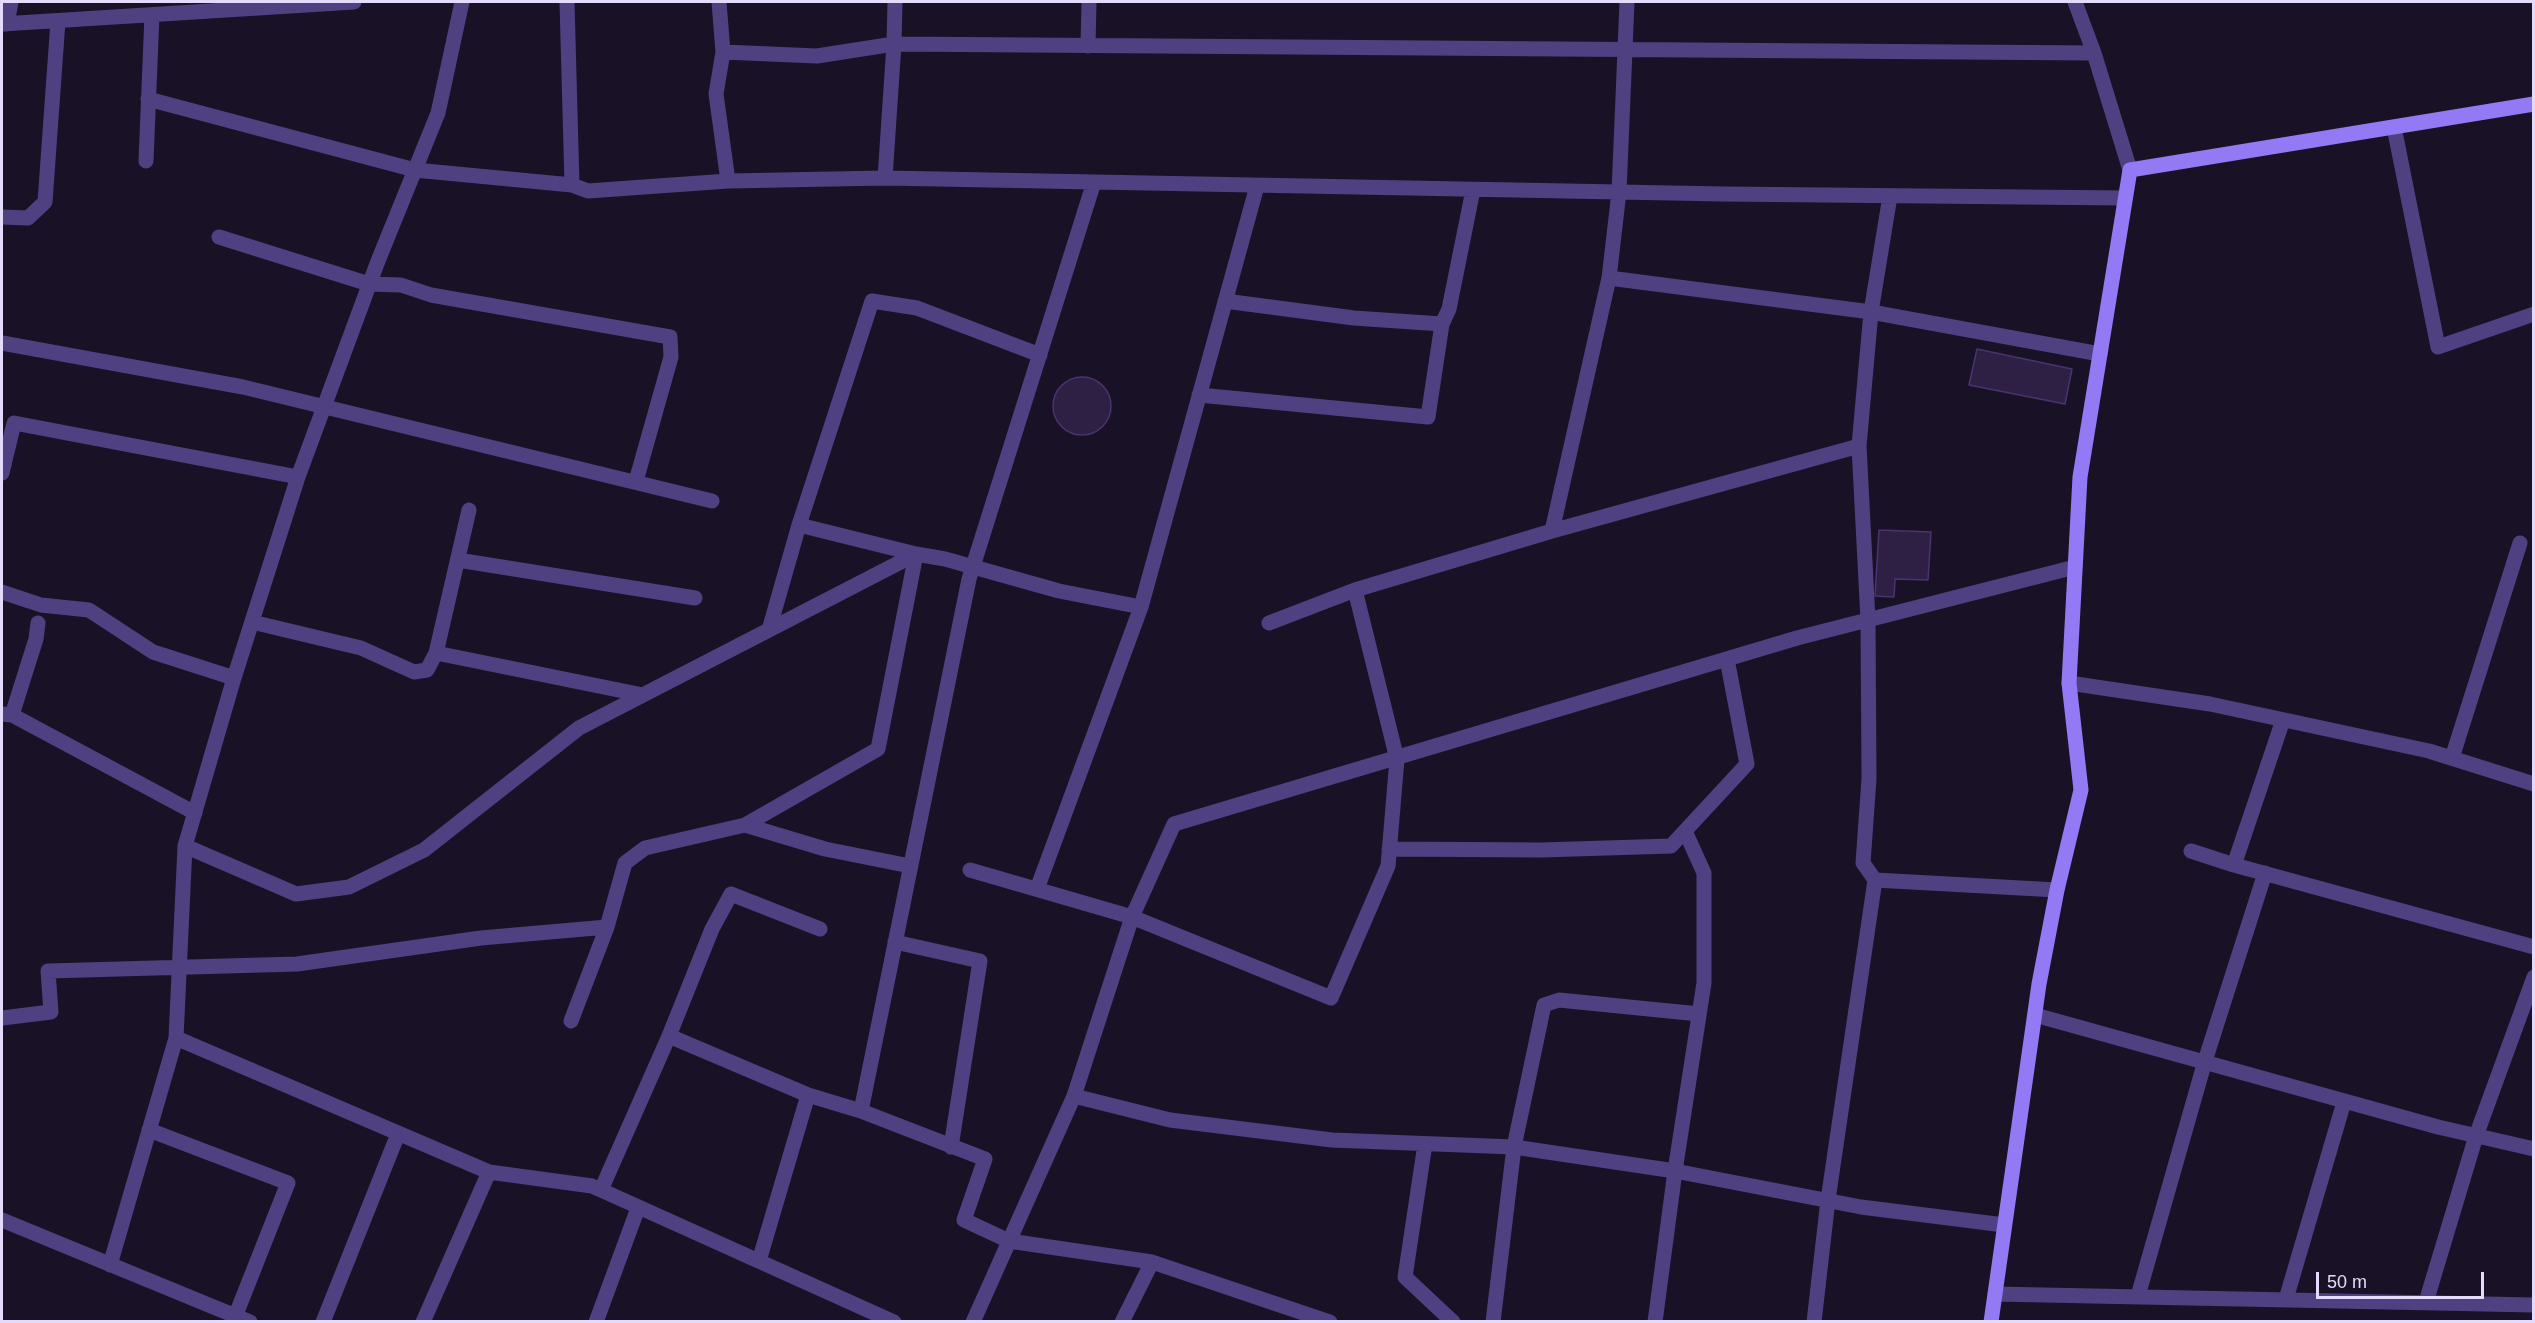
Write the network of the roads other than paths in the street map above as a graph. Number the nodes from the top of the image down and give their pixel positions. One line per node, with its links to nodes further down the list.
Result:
1 (11, 2): 13 (street)
2 (354, 2): 10 (street)
3 (462, 2): 23 (street)
4 (567, 2): 28 (street)
5 (719, 2): 17 (street)
6 (895, 2): 14 (street)
7 (1089, 2): 15 (street)
8 (1627, 2): 16 (street)
9 (2075, 2): 18 (street)
10 (212, 6): 11 (street)
11 (152, 15): 12 (street); 19 (street)
12 (58, 21): 13 (street); 34 (street)
13 (4, 24)
14 (894, 44): 15 (street); 17 (street); 25 (street)
15 (1088, 46): 16 (street)
16 (1625, 51): 18 (street); 31 (street)
17 (723, 52): 26 (street)
18 (2094, 54): 24 (street)
19 (148, 99): 22 (street); 23 (street)
20 (2534, 104): 21 (street)
21 (2394, 127): 24 (street); 40 (street)
22 (147, 161)
23 (415, 170): 28 (street); 37 (street)
24 (2130, 170): 33 (street)
25 (885, 178): 26 (street); 27 (street)
26 (728, 181): 28 (street)
27 (1094, 182): 29 (street); 44 (street)
28 (572, 185)
29 (1257, 186): 30 (street); 38 (street)
30 (1473, 190): 31 (street); 41 (street)
31 (1619, 192): 32 (street); 36 (street)
32 (1890, 196): 33 (street); 39 (street)
33 (2125, 198): 43 (street)
34 (2, 217)
35 (219, 237): 37 (street)
36 (1609, 278): 39 (street); 55 (street)
37 (369, 284): 46 (street); 51 (street)
38 (1226, 301): 41 (street); 45 (street)
39 (1871, 312): 43 (street); 48 (street)
40 (2534, 314)
41 (1442, 324): 45 (street)
42 (2, 343): 46 (street)
43 (2100, 354): 59 (street)
44 (1040, 355): 54 (street); 60 (street)
45 (1199, 395): 64 (street)
46 (324, 407): 50 (street); 51 (street)
47 (8, 423): 49 (street); 50 (street)
48 (1859, 446): 55 (street); 65 (street)
49 (2, 473)
50 (298, 477): 66 (street)
51 (636, 481): 52 (street)
52 (712, 501)
53 (469, 510): 58 (street)
54 (799, 525): 57 (street); 69 (street)
55 (1552, 531): 61 (street)
56 (2520, 543): 77 (street)
57 (916, 554): 60 (street); 69 (street); 81 (street)
58 (458, 560): 63 (street); 70 (street)
59 (2075, 567): 65 (street); 73 (street)
60 (973, 568): 64 (street); 87 (street)
61 (1355, 590): 68 (street); 78 (street)
62 (2, 592): 72 (street)
63 (695, 598)
64 (1141, 607): 91 (street)
65 (1868, 620): 71 (street); 90 (street)
66 (252, 622): 70 (street); 72 (street)
67 (38, 623): 75 (street)
68 (1269, 623)
69 (769, 630): 74 (street)
70 (436, 653): 74 (street)
71 (1727, 659): 78 (street); 82 (street)
72 (234, 678): 80 (street)
73 (2069, 682): 76 (street); 92 (street)
74 (643, 695): 83 (street)
75 (7, 715): 80 (street)
76 (2283, 720): 77 (street); 86 (street)
77 (2452, 758): 79 (street)
78 (1397, 759): 84 (street); 93 (street)
79 (2534, 784)
80 (195, 813): 83 (street)
81 (745, 825): 87 (street); 94 (street)
82 (1685, 831): 84 (street); 100 (street)
83 (185, 846): 98 (street)
84 (1389, 849): 93 (street)
85 (2191, 851): 86 (street)
86 (2235, 865): 89 (street)
87 (910, 866): 96 (street)
88 (969, 870): 91 (street)
89 (2265, 873): 97 (street); 106 (street)
90 (1875, 880): 92 (street); 121 (street)
91 (1037, 889): 93 (street)
92 (2058, 890): 101 (street)
93 (1132, 917): 108 (street)
94 (607, 927): 98 (street); 103 (street)
95 (820, 929): 104 (street)
96 (895, 942): 110 (street); 116 (street)
97 (2534, 947)
98 (177, 970): 102 (street); 105 (street)
99 (2534, 977): 113 (street)
100 (1699, 1014): 115 (street); 118 (street)
101 (2035, 1015): 106 (street); 124 (street)
102 (2, 1018)
103 (572, 1021)
104 (669, 1036): 107 (street); 120 (street)
105 (176, 1038): 111 (street); 112 (street)
106 (2205, 1061): 109 (street); 130 (street)
107 (808, 1095): 110 (street); 126 (street)
108 (1074, 1096): 114 (street); 125 (street)
109 (2344, 1102): 113 (street); 131 (street)
110 (861, 1111): 116 (street)
111 (149, 1130): 128 (street); 134 (street)
112 (398, 1134): 119 (street); 135 (street)
113 (2476, 1136): 117 (street); 132 (street)
114 (1425, 1144): 115 (street); 142 (street)
115 (1514, 1147): 118 (street); 143 (street)
116 (951, 1148): 125 (street)
117 (2534, 1149)
118 (1675, 1171): 121 (street); 144 (street)
119 (489, 1172): 120 (street); 136 (street)
120 (601, 1190): 122 (street)
121 (1828, 1200): 124 (street); 145 (street)
122 (638, 1208): 126 (street); 137 (street)
123 (2, 1220): 128 (street)
124 (2004, 1225): 129 (street)
125 (1009, 1241): 127 (street); 139 (street)
126 (759, 1261): 138 (street)
127 (1152, 1262): 140 (street); 141 (street)
128 (110, 1265): 134 (street)
129 (1995, 1294): 130 (street); 146 (street)
130 (2138, 1296): 131 (street)
131 (2286, 1299): 132 (street)
132 (2426, 1302): 133 (street)
133 (2534, 1305)
134 (240, 1320)
135 (323, 1322)
136 (423, 1322)
137 (596, 1322)
138 (894, 1322)
139 (973, 1322)
140 (1122, 1322)
141 (1330, 1322)
142 (1453, 1322)
143 (1493, 1322)
144 (1655, 1322)
145 (1814, 1322)
146 (1991, 1322)

